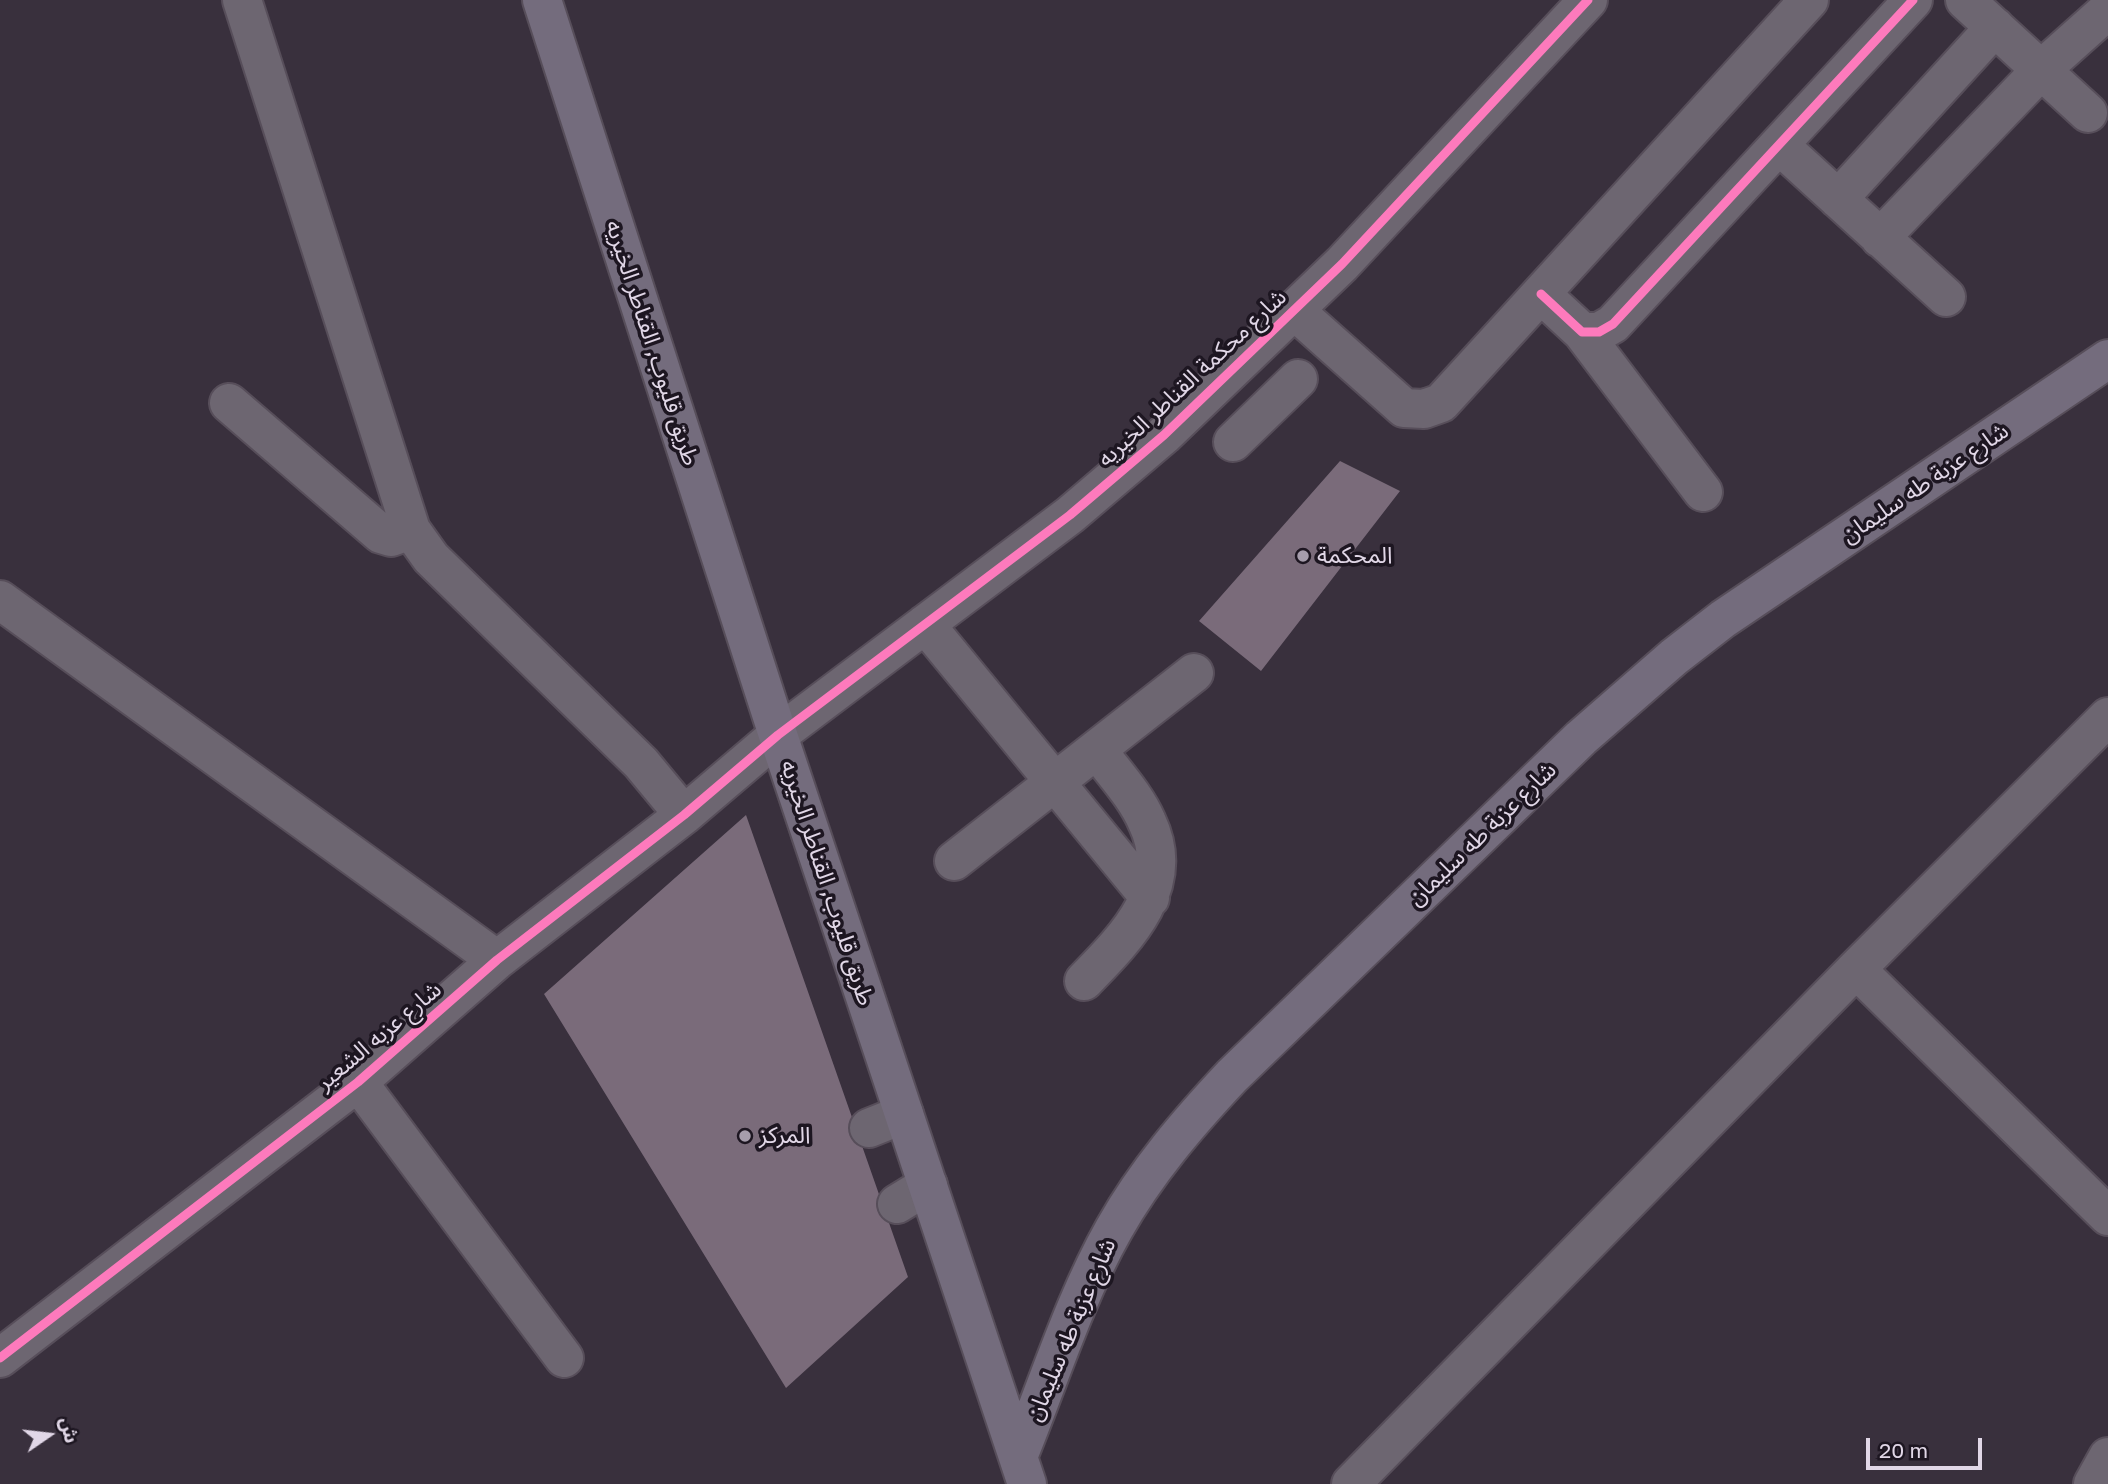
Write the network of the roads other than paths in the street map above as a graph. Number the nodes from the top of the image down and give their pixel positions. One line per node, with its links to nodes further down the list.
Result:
1 (243, 0): 25 (street)
2 (542, 0): 30 (main road, طريق قليوب, القناطر الخيريه)
3 (1588, 0): 16 (street, شارع محكمة القناطر الخيريه)
4 (1809, 0): 14 (street)
5 (1913, 0): 11 (street)
6 (1965, 0): 8 (street)
7 (2108, 10): 9 (street)
8 (1995, 27): 9 (street); 12 (street)
9 (2042, 69): 10 (street); 13 (street)
10 (2088, 113)
11 (1779, 145): 12 (street); 17 (street)
12 (1838, 198): 13 (street)
13 (1880, 238): 15 (street)
14 (1541, 294): 16 (street); 17 (street)
15 (1946, 297)
16 (1295, 311): 19 (street, شارع محكمة القناطر الخيريه)
17 (1582, 332): 24 (street)
18 (2108, 359): 46 (main road, شارع عزبة طه سليمان)
19 (1228, 376): 22 (street); 27 (street, شارع محكمة القناطر الخيريه)
20 (1298, 379): 22 (street)
21 (229, 403): 25 (street)
22 (1264, 412): 23 (street)
23 (1233, 442)
24 (1703, 492)
25 (411, 530): 33 (street)
26 (0, 600): 36 (street)
27 (925, 624): 30 (street, شارع محكمة القناطر الخيريه); 32 (street)
28 (1194, 673): 31 (street)
29 (2108, 717): 37 (street)
30 (778, 735): 33 (street, شارع عزبه الشعير); 40 (main road, طريق قليوب, القناطر الخيريه)
31 (1097, 750): 32 (street); 35 (street)
32 (1055, 783): 34 (street); 35 (street)
33 (684, 815): 36 (street, شارع عزبه الشعير)
34 (954, 861)
35 (1150, 898): 38 (street)
36 (497, 960): 39 (street, شارع عزبه الشعير)
37 (1856, 969): 42 (street); 47 (street)
38 (1084, 981)
39 (358, 1082): 43 (street, شارع عزبه الشعير); 44 (street)
40 (904, 1114): 41 (street); 46 (main road, طريق قليوب, القناطر الخيريه)
41 (869, 1128)
42 (2108, 1216)
43 (0, 1358)
44 (564, 1358)
45 (2108, 1457): 48 (street)
46 (1023, 1470)
47 (1351, 1484)
48 (2093, 1484)

